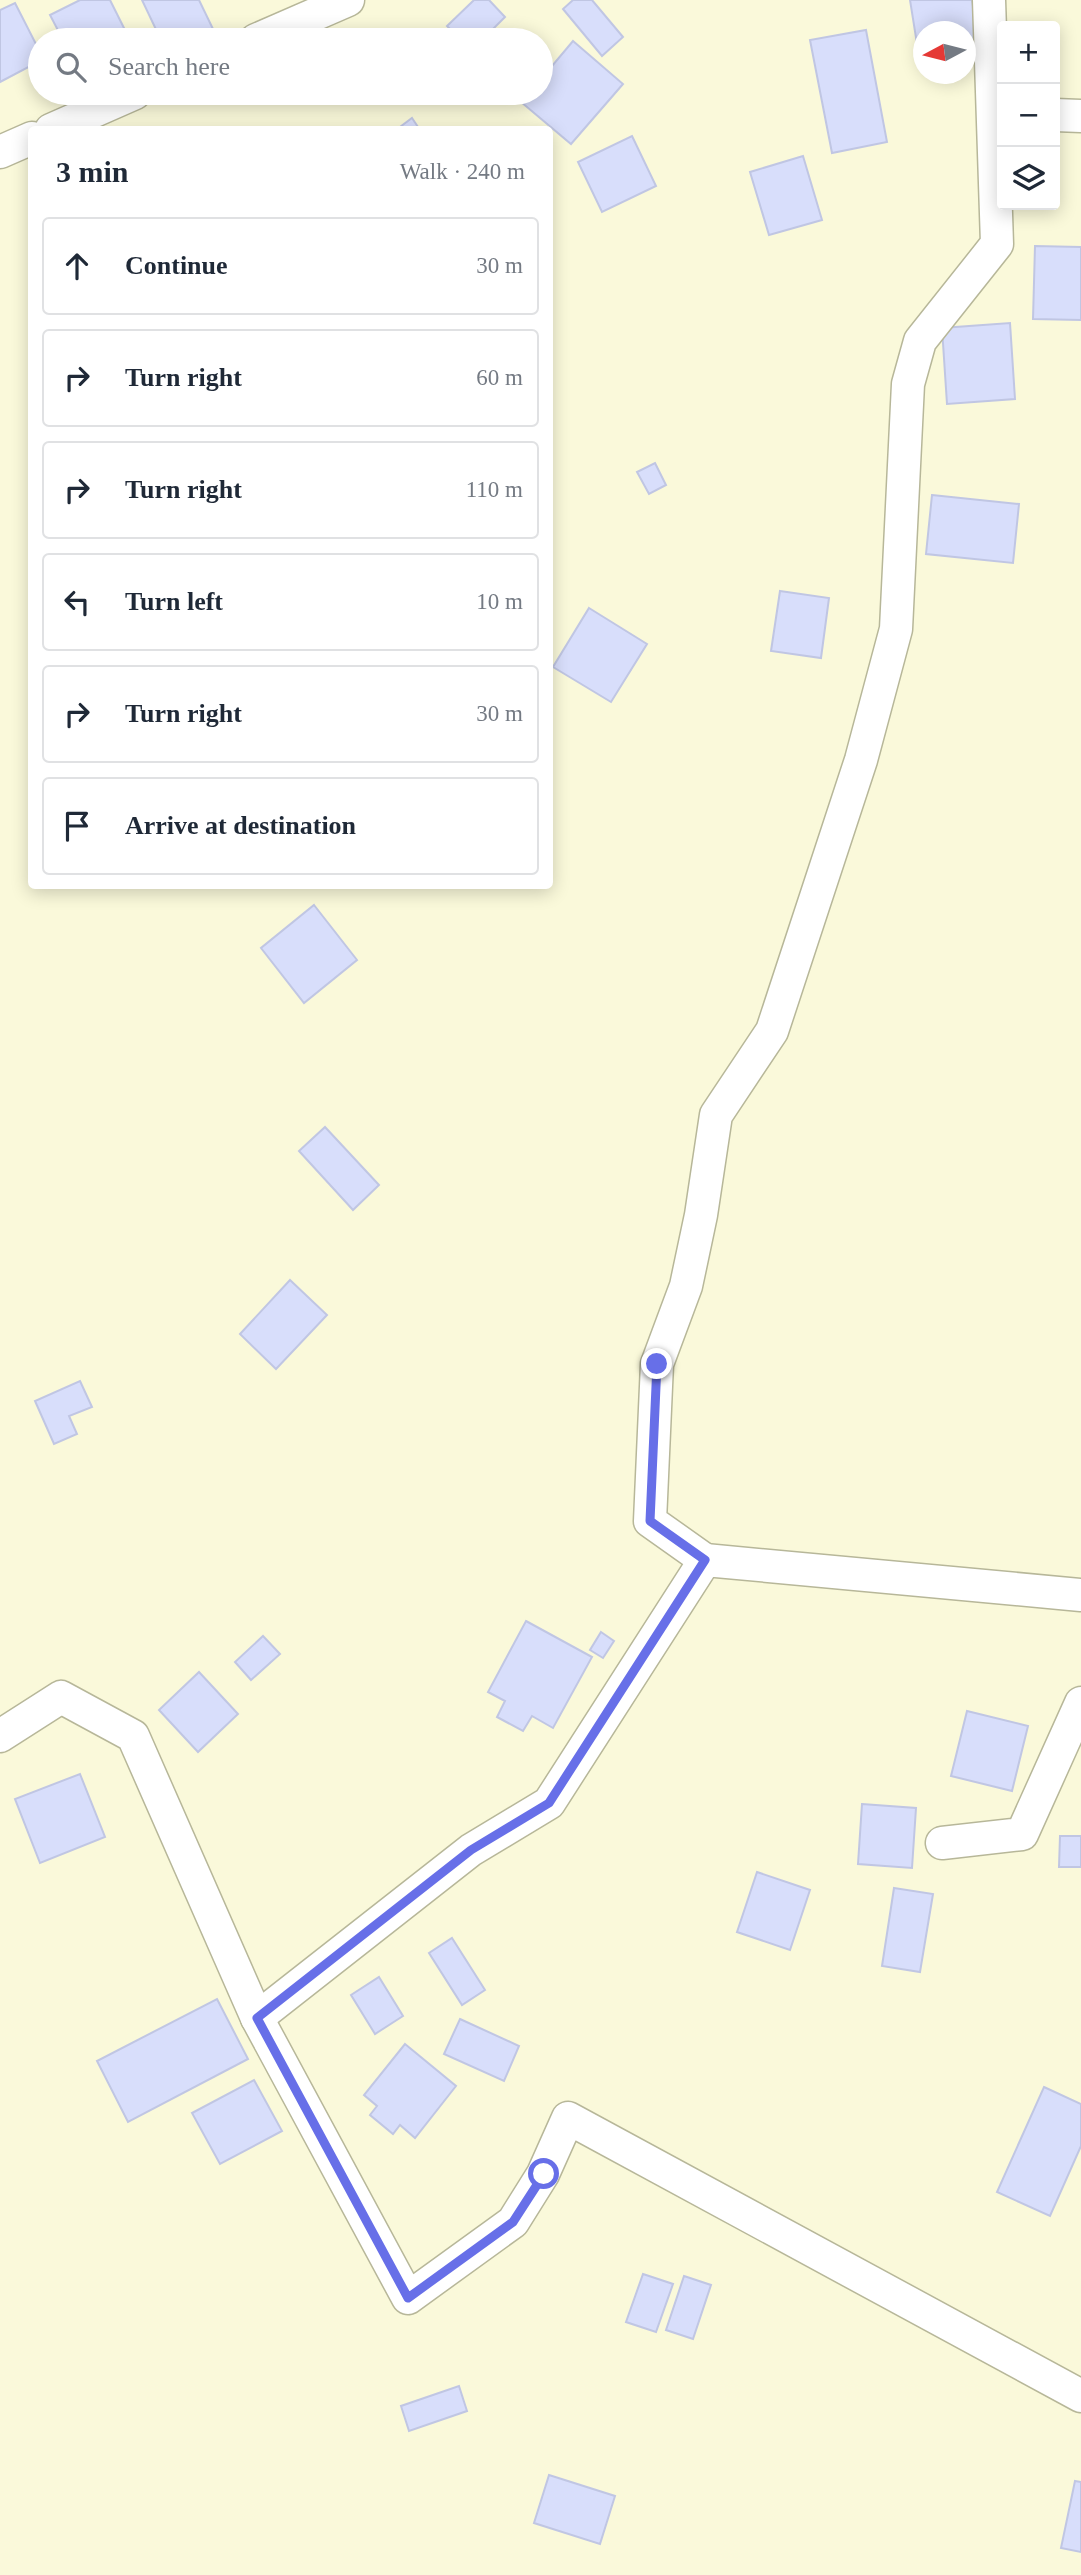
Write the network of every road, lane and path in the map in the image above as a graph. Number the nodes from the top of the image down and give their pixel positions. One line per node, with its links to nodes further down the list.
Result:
1 (348, 0): 3 (street)
2 (989, 0): 4 (street)
3 (284, 28)
4 (997, 100)
5 (108, 105): 8 (street)
6 (1060, 114): 7 (street)
7 (1081, 116)
8 (60, 126)
9 (28, 140): 11 (street)
10 (998, 147): 12 (street)
11 (0, 152)
12 (705, 1560): 13 (street); 17 (street)
13 (1081, 1595)
14 (1081, 1703): 16 (street)
15 (0, 1736): 17 (street)
16 (942, 1843)
17 (257, 2018): 18 (street)
18 (1081, 2396)

